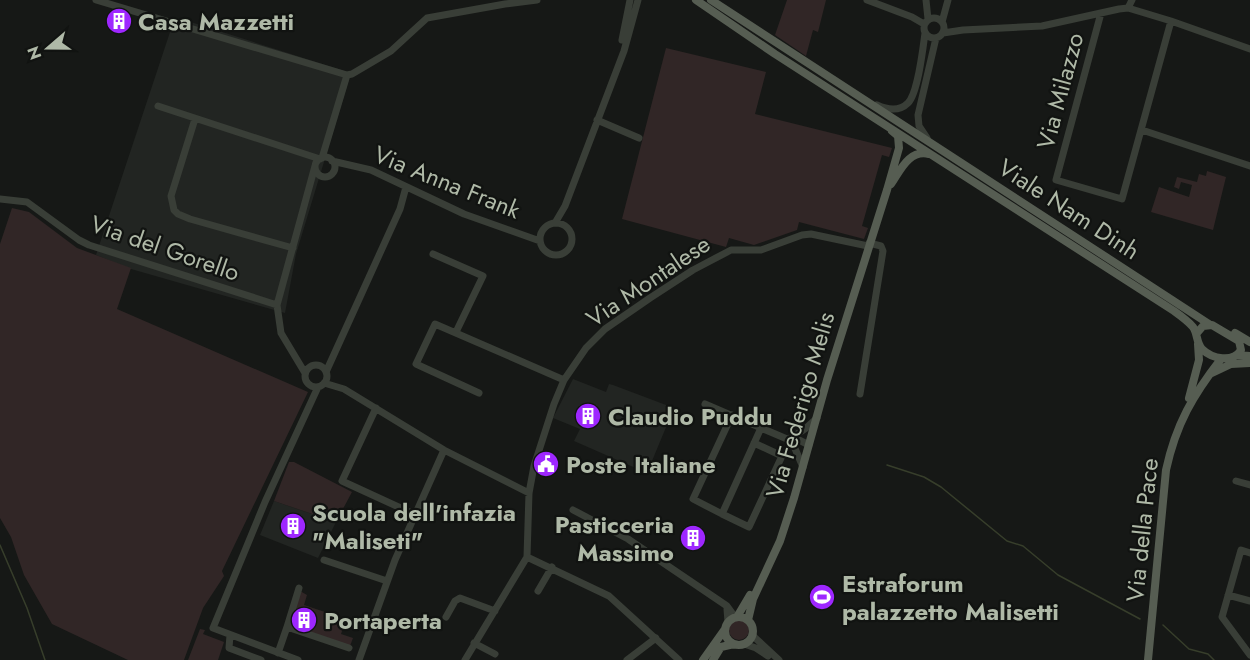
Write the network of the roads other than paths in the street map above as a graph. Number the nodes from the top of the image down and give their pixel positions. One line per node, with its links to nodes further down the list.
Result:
1 (96, 0): 22 (street)
2 (537, 0): 22 (street)
3 (630, 0): 21 (street)
4 (638, 0): 21 (street)
5 (696, 0): 27 (main road, Viale Nam Dinh)
6 (711, 0): 23 (main road, Viale Nam Dinh)
7 (867, 0): 13 (street)
8 (926, 0): 13 (street)
9 (948, 0): 15 (street)
10 (1132, 0): 11 (street)
11 (1128, 8): 12 (street); 14 (street)
12 (1101, 12): 16 (street); 28 (street, Via Milazzo)
13 (926, 21): 15 (street); 17 (street)
14 (1172, 21): 20 (street); 28 (street)
15 (942, 22): 16 (street); 18 (street)
16 (963, 30): 18 (street)
17 (925, 33): 19 (street); 23 (street)
18 (943, 33): 19 (street)
19 (936, 38): 30 (street)
20 (1250, 49)
21 (617, 63): 26 (street)
22 (347, 75): 32 (street)
23 (871, 104): 30 (main road, Viale Nam Dinh)
24 (158, 106): 25 (street, Via Anna Frank)
25 (195, 119): 32 (street, Via Anna Frank); 48 (street)
26 (597, 120): 29 (street); 41 (street)
27 (888, 126): 31 (main road, Viale Nam Dinh); 38 (main road)
28 (1142, 130): 33 (street)
29 (639, 138)
30 (933, 145): 51 (main road, Viale Nam Dinh)
31 (936, 157): 38 (main road); 53 (main road, Viale Nam Dinh)
32 (321, 159): 34 (street, Via Anna Frank); 35 (street); 36 (street); 39 (street)
33 (1250, 166)
34 (354, 167): 35 (street, Via Anna Frank); 37 (street, Via Anna Frank)
35 (333, 173): 36 (street, Via Anna Frank)
36 (324, 177): 39 (street, Via Anna Frank)
37 (406, 187): 45 (street, Via Anna Frank); 57 (street)
38 (887, 190): 47 (main road)
39 (308, 191): 48 (street)
40 (0, 199): 50 (street, Via del Gorello)
41 (566, 206): 42 (street); 43 (street)
42 (555, 223): 43 (street); 44 (street, Via Anna Frank)
43 (565, 226): 46 (street, Via Anna Frank)
44 (542, 231): 45 (street); 46 (street, Via Anna Frank)
45 (525, 235): 46 (street, Via Anna Frank)
46 (540, 241)
47 (868, 244): 66 (street, Via Montalese); 70 (street); 75 (main road, Via Federigo Melis)
48 (293, 248): 50 (street)
49 (433, 254): 52 (street)
50 (277, 305): 56 (street)
51 (1209, 324): 53 (main road); 54 (main road, Viale Nam Dinh)
52 (456, 332): 66 (street); 69 (street)
53 (1198, 338): 60 (main road, Viale Nam Dinh); 73 (main road)
54 (1245, 343): 55 (main road, Viale Nam Dinh); 58 (main road)
55 (1250, 349)
56 (292, 353): 62 (street); 63 (street)
57 (333, 354): 62 (street); 64 (street)
58 (1237, 355): 59 (main road); 60 (main road)
59 (1250, 356)
60 (1221, 359): 65 (main road)
61 (1250, 363): 65 (main road)
62 (313, 365): 63 (street); 64 (street)
63 (305, 373): 67 (street)
64 (327, 373): 67 (street); 68 (street)
65 (1206, 377): 73 (main road)
66 (564, 380): 84 (street, Via Montalese)
67 (318, 385): 68 (street); 105 (street)
68 (344, 389): 72 (street)
69 (479, 393)
70 (860, 394)
71 (705, 404): 74 (street)
72 (376, 408): 80 (street); 87 (street)
73 (1187, 408): 125 (main road, Via della Pace)
74 (732, 416): 76 (street); 86 (street)
75 (817, 418): 77 (street); 79 (main road, Via Federigo Melis)
76 (761, 428): 77 (street); 78 (street)
77 (791, 440): 79 (street); 81 (street)
78 (754, 443): 86 (street); 86 (street)
79 (809, 445): 81 (main road, Via Federigo Melis)
80 (444, 450): 84 (street); 87 (street)
81 (803, 467): 92 (main road, Via Federigo Melis)
82 (1236, 481): 83 (street)
83 (1250, 485)
84 (529, 493): 89 (street, Via Montalese)
85 (573, 510): 99 (street)
86 (722, 514)
87 (416, 515): 93 (street)
88 (1250, 553): 96 (street)
89 (527, 557): 91 (street); 100 (street, Via Montalese)
90 (324, 560): 93 (street)
91 (552, 567): 95 (street); 107 (street)
92 (766, 573): 98 (main road, Via Federigo Melis); 102 (main road, Via Federigo Melis)
93 (387, 581): 118 (street)
94 (299, 588): 104 (street)
95 (538, 591)
96 (1228, 595): 97 (street); 114 (street)
97 (1250, 602)
98 (744, 605): 99 (street); 103 (main road, Via Federigo Melis)
99 (727, 606): 103 (street)
100 (495, 611): 101 (street); 108 (street, Via Montalese)
101 (446, 617)
102 (748, 620): 103 (main road); 106 (main road)
103 (732, 621): 109 (main road); 122 (main road, Via Federigo Melis)
104 (287, 627): 111 (street); 112 (street)
105 (231, 635): 112 (street); 116 (street)
106 (752, 635): 110 (main road); 124 (street)
107 (656, 638): 120 (street); 121 (street)
108 (474, 644): 113 (street); 119 (street, Via Montalese)
109 (734, 644): 110 (main road); 123 (main road)
110 (744, 644): 124 (street)
111 (349, 648)
112 (278, 653): 115 (street)
113 (495, 654)
114 (1250, 655)
115 (287, 658): 117 (street)
116 (261, 660)
117 (298, 660)
118 (359, 660)
119 (465, 660)
120 (627, 660)
121 (679, 660)
122 (703, 660)
123 (713, 660)
124 (777, 660)
125 (1148, 660)

